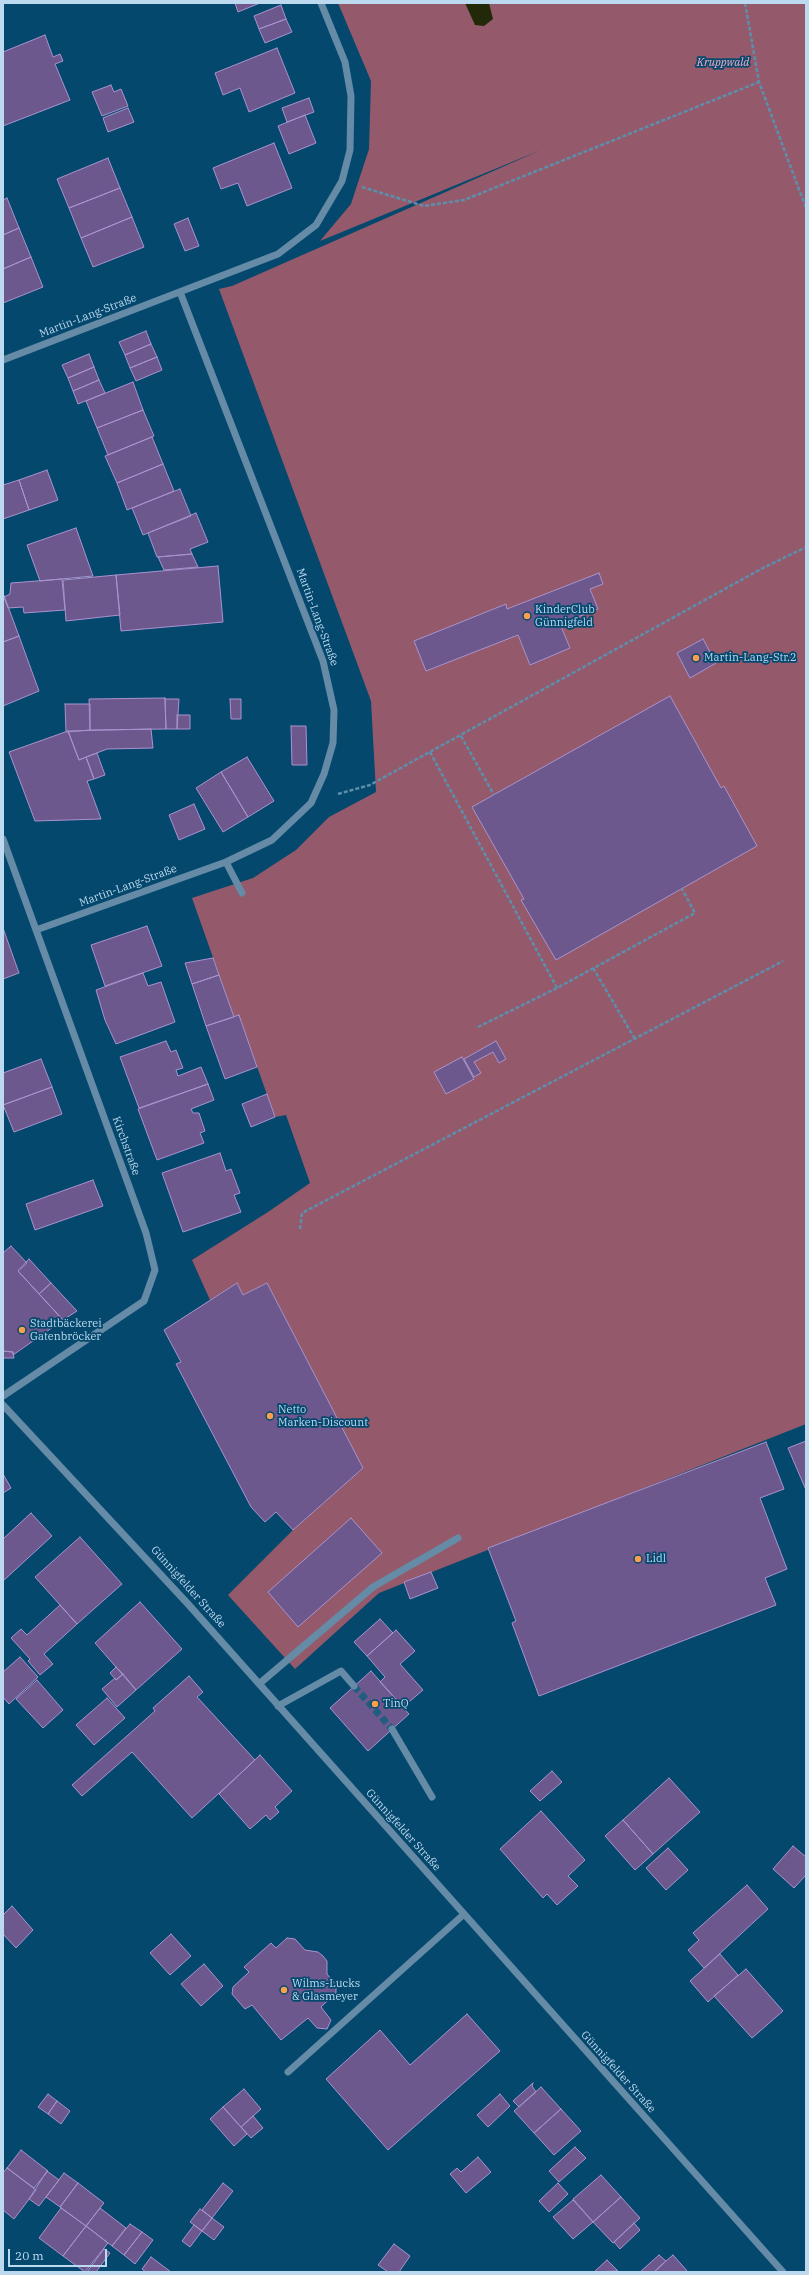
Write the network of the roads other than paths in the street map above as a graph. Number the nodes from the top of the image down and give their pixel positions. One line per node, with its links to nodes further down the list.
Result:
1 (321, 3): 2 (street, Martin-Lang-Straße)
2 (180, 292): 3 (street, Martin-Lang-Straße); 5 (street, Martin-Lang-Straße)
3 (3, 360)
4 (3, 839): 7 (street, Kirchstraße)
5 (226, 862): 6 (street); 7 (street, Martin-Lang-Straße)
6 (242, 893)
7 (36, 930): 8 (street, Kirchstraße)
8 (3, 1396)
9 (3, 1405): 11 (street, Günnigfelder Straße)
10 (458, 1538): 11 (street)
11 (259, 1684): 13 (street, Günnigfelder Straße)
12 (354, 1686): 13 (street)
13 (278, 1706): 16 (street, Günnigfelder Straße)
14 (392, 1729): 15 (street)
15 (432, 1797)
16 (463, 1915): 17 (street); 18 (street, Günnigfelder Straße)
17 (288, 2072)
18 (783, 2272)

